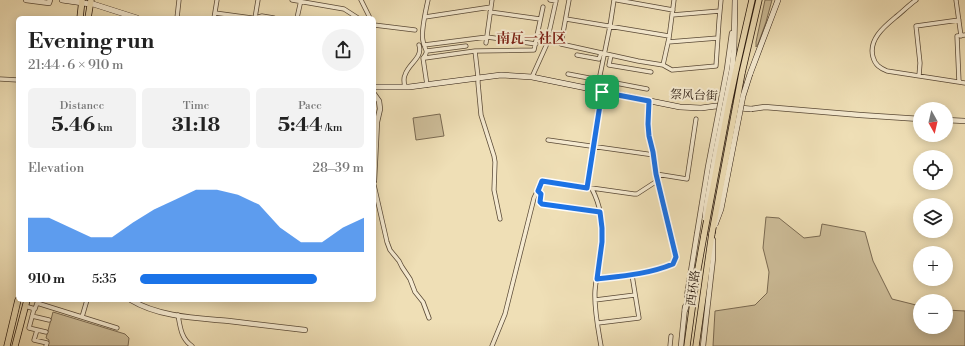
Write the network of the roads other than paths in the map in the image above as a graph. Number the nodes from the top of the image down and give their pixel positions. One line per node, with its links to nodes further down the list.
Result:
1 (26, 0): 2 (street)
2 (50, 0)
3 (62, 0): 23 (main road)
4 (179, 0): 35 (street)
5 (217, 0): 30 (street)
6 (258, 0): 38 (street)
7 (292, 0): 24 (street)
8 (361, 0): 41 (street)
9 (428, 0): 42 (street)
10 (492, 0): 27 (street)
11 (550, 0): 71 (street)
12 (569, 0): 44 (street)
13 (614, 0): 47 (street)
14 (617, 0): 28 (street)
15 (674, 0): 28 (street)
16 (721, 0): 29 (street)
17 (735, 0): 66 (main road)
18 (752, 0): 66 (main road)
19 (759, 0): 101 (main road, 西环路, bridge)
20 (778, 0): 101 (main road, bridge)
21 (916, 0): 69 (street)
22 (956, 0): 45 (street)
23 (82, 1): 25 (main road); 32 (main road)
24 (301, 1): 39 (street); 40 (street)
25 (90, 2): 33 (main road); 34 (main road)
26 (543, 7): 43 (street)
27 (491, 10): 42 (street); 43 (street); 51 (street)
28 (673, 10): 31 (street)
29 (720, 11): 31 (street); 52 (street)
30 (215, 13): 36 (street); 37 (street)
31 (672, 15): 50 (street)
32 (80, 16)
33 (88, 16)
34 (131, 16)
35 (177, 16)
36 (214, 16)
37 (237, 16)
38 (255, 16)
39 (297, 16)
40 (355, 16)
41 (369, 16)
42 (425, 17): 57 (street)
43 (540, 19): 56 (street)
44 (566, 19): 47 (street); 61 (street)
45 (959, 20): 49 (street); 69 (street)
46 (376, 25): 48 (street)
47 (610, 26): 50 (street); 61 (street)
48 (415, 30)
49 (963, 35): 75 (street)
50 (669, 36): 53 (street)
51 (487, 37): 54 (street); 56 (street); 57 (street)
52 (718, 38): 53 (street); 65 (street)
53 (668, 42): 65 (street)
54 (486, 43)
55 (419, 44): 79 (street)
56 (536, 44): 60 (street)
57 (424, 45): 59 (street)
58 (466, 46): 59 (street)
59 (427, 51): 64 (street)
60 (475, 51): 64 (street); 70 (street)
61 (603, 53): 62 (street); 63 (street); 74 (street)
62 (577, 55)
63 (610, 55): 65 (street); 67 (street)
64 (425, 58): 77 (street)
65 (663, 65)
66 (732, 69): 102 (main road, 西环路, bridge); 102 (street, bridge)
67 (651, 72)
68 (568, 74): 74 (street)
69 (919, 76): 75 (street)
70 (478, 77): 71 (main road, 祭风台街); 77 (main road, 祭风台街); 100 (street)
71 (532, 77): 81 (main road, 祭风台街)
72 (0, 79): 73 (street)
73 (16, 80)
74 (599, 80): 80 (street)
75 (959, 82): 76 (street)
76 (965, 83)
77 (427, 85): 79 (main road, 祭风台街)
78 (376, 87): 79 (main road, 祭风台街)
79 (404, 87)
80 (647, 89)
81 (602, 92): 83 (main road, 祭风台街); 91 (street)
82 (376, 97): 90 (street)
83 (649, 101): 84 (main road, 祭风台街); 92 (street)
84 (752, 109): 86 (street, 祭风台街)
85 (696, 119): 93 (street)
86 (913, 119)
87 (953, 120): 88 (street)
88 (965, 121)
89 (548, 140): 91 (street)
90 (376, 142)
91 (593, 146): 92 (street); 95 (street)
92 (654, 155): 93 (street)
93 (656, 174): 94 (street)
94 (658, 181): 96 (street); 104 (street)
95 (587, 188): 96 (street); 97 (street)
96 (592, 188): 99 (street)
97 (538, 191): 99 (street); 132 (street)
98 (376, 194): 120 (street)
99 (600, 212): 105 (street)
100 (500, 219)
101 (712, 233): 137 (main road, 西环路); 138 (street)
102 (700, 235): 103 (main road, 西环路); 116 (street)
103 (700, 257): 116 (main road); 136 (main road, 西环路)
104 (632, 274): 105 (street); 106 (street)
105 (597, 279): 107 (street)
106 (635, 295): 107 (street); 122 (street)
107 (595, 300): 122 (street)
108 (18, 302): 128 (main road)
109 (26, 302): 114 (main road)
110 (37, 302): 115 (street)
111 (40, 302): 119 (street)
112 (86, 302): 119 (street)
113 (134, 302): 117 (street)
114 (25, 306): 115 (street); 129 (main road)
115 (34, 309): 118 (street)
116 (685, 310): 135 (street)
117 (178, 315): 125 (street); 131 (street)
118 (32, 316): 121 (street); 124 (street)
119 (82, 317): 123 (street)
120 (429, 318)
121 (49, 320)
122 (598, 323): 133 (street)
123 (117, 328)
124 (37, 330): 126 (street); 130 (street)
125 (305, 330)
126 (46, 332)
127 (671, 336): 134 (street)
128 (7, 346)
129 (15, 346)
130 (46, 346)
131 (192, 346)
132 (492, 346)
133 (601, 346)
134 (670, 346)
135 (681, 346)
136 (687, 346)
137 (696, 346)
138 (703, 346)

